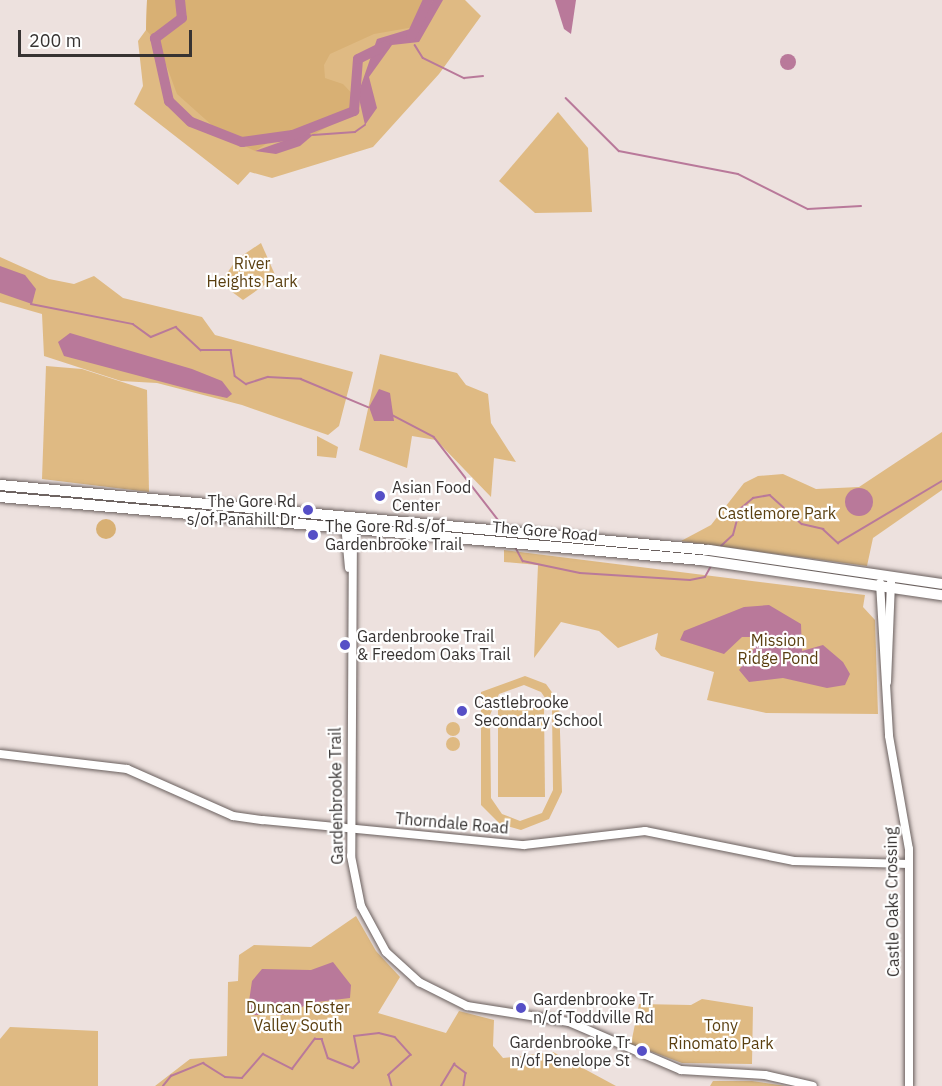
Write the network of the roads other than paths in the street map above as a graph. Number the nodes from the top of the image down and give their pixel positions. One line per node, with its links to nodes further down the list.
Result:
1 (0, 485): 3 (main road, The Gore Road)
2 (0, 496): 3 (main road, The Gore Road)
3 (126, 503): 4 (main road, The Gore Road)
4 (349, 524): 5 (main road, The Gore Road); 5 (main road, The Gore Road); 10 (street, Gardenbrooke Trail)
5 (731, 558): 6 (main road, The Gore Road)
6 (885, 582): 7 (main road, The Gore Road); 8 (main road, The Gore Road); 11 (street, Castle Oaks Crossing)
7 (942, 584)
8 (942, 595)
9 (0, 754): 10 (street, Thorndale Road)
10 (350, 829): 11 (street, Thorndale Road); 12 (street, Gardenbrooke Trail)
11 (909, 864): 13 (street, Castle Oaks Crossing)
12 (813, 1086)
13 (909, 1086)

